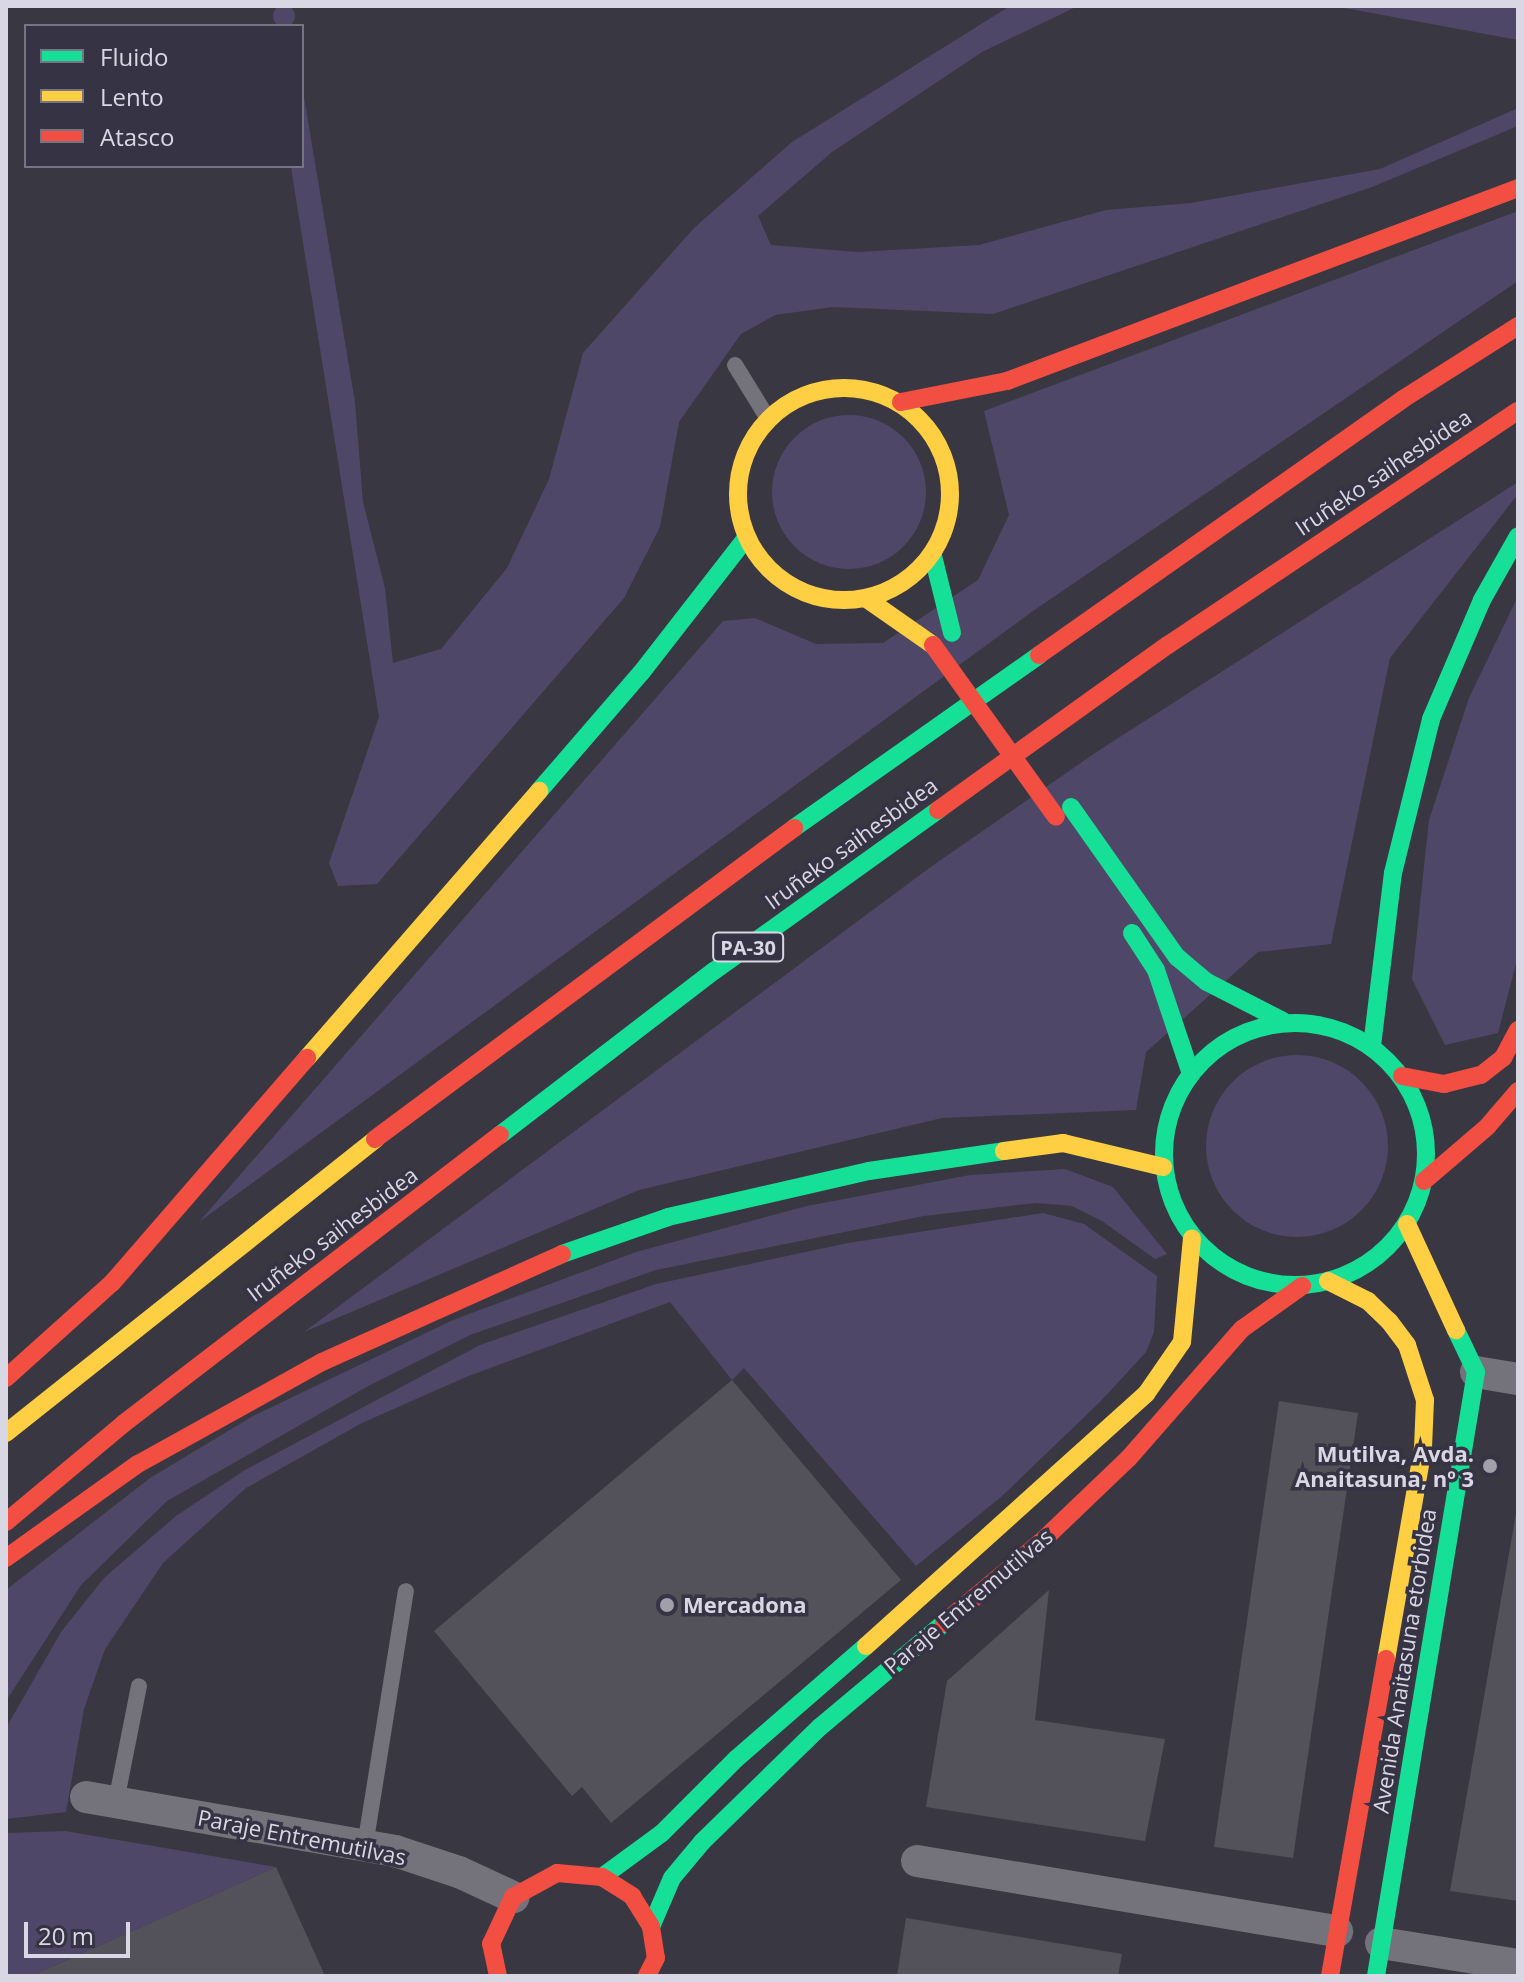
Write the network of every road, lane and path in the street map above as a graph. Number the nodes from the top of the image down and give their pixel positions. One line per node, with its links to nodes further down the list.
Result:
1 (1518, 188): 4 (main road)
2 (1518, 326): 31 (main road, Iruñeko saihesbidea)
3 (735, 365): 6 (lane)
4 (901, 402): 6 (main road); 9 (main road)
5 (1518, 411): 32 (main road, Iruñeko saihesbidea / PA-30)
6 (767, 417): 8 (main road)
7 (1518, 536): 18 (main road)
8 (746, 538): 10 (main road); 29 (main road)
9 (933, 556): 10 (main road); 11 (main road)
10 (867, 599): 13 (main road, bridge)
11 (957, 639)
12 (978, 670): 13 (main road)
13 (1063, 812): 14 (main road); 16 (main road)
14 (1089, 868)
15 (1122, 919): 19 (main road)
16 (1283, 1021): 18 (main road); 19 (main road)
17 (1518, 1030): 20 (main road)
18 (1372, 1046): 20 (main road)
19 (1190, 1071): 22 (main road)
20 (1402, 1076): 23 (main road)
21 (1518, 1091): 23 (main road)
22 (1163, 1167): 25 (main road); 33 (main road)
23 (1424, 1181): 24 (main road)
24 (1407, 1224): 26 (main road); 28 (main road)
25 (1192, 1238): 27 (main road); 39 (main road, Paraje Entremutilvas)
26 (1328, 1281): 27 (main road); 42 (main road, Avenida Anaitasuna etorbidea)
27 (1302, 1286): 41 (main road, Paraje Entremutilvas)
28 (1476, 1372): 30 (street); 43 (main road, Avenida Anaitasuna etorbidea)
29 (6, 1378)
30 (1518, 1379)
31 (6, 1433)
32 (6, 1522)
33 (6, 1558)
34 (406, 1591): 37 (lane)
35 (139, 1686): 36 (lane)
36 (101, 1799): 37 (street, Paraje Entremutilvas)
37 (365, 1846): 40 (street, Paraje Entremutilvas)
38 (917, 1861): 42 (street)
39 (602, 1877): 40 (main road); 41 (main road)
40 (513, 1897): 45 (main road)
41 (651, 1927): 46 (main road)
42 (1337, 1931): 47 (main road, Avenida Anaitasuna etorbidea)
43 (1381, 1943): 44 (street); 48 (main road, Avenida Anaitasuna etorbidea)
44 (1518, 1965)
45 (498, 1976)
46 (647, 1976)
47 (1330, 1976)
48 (1376, 1976)

